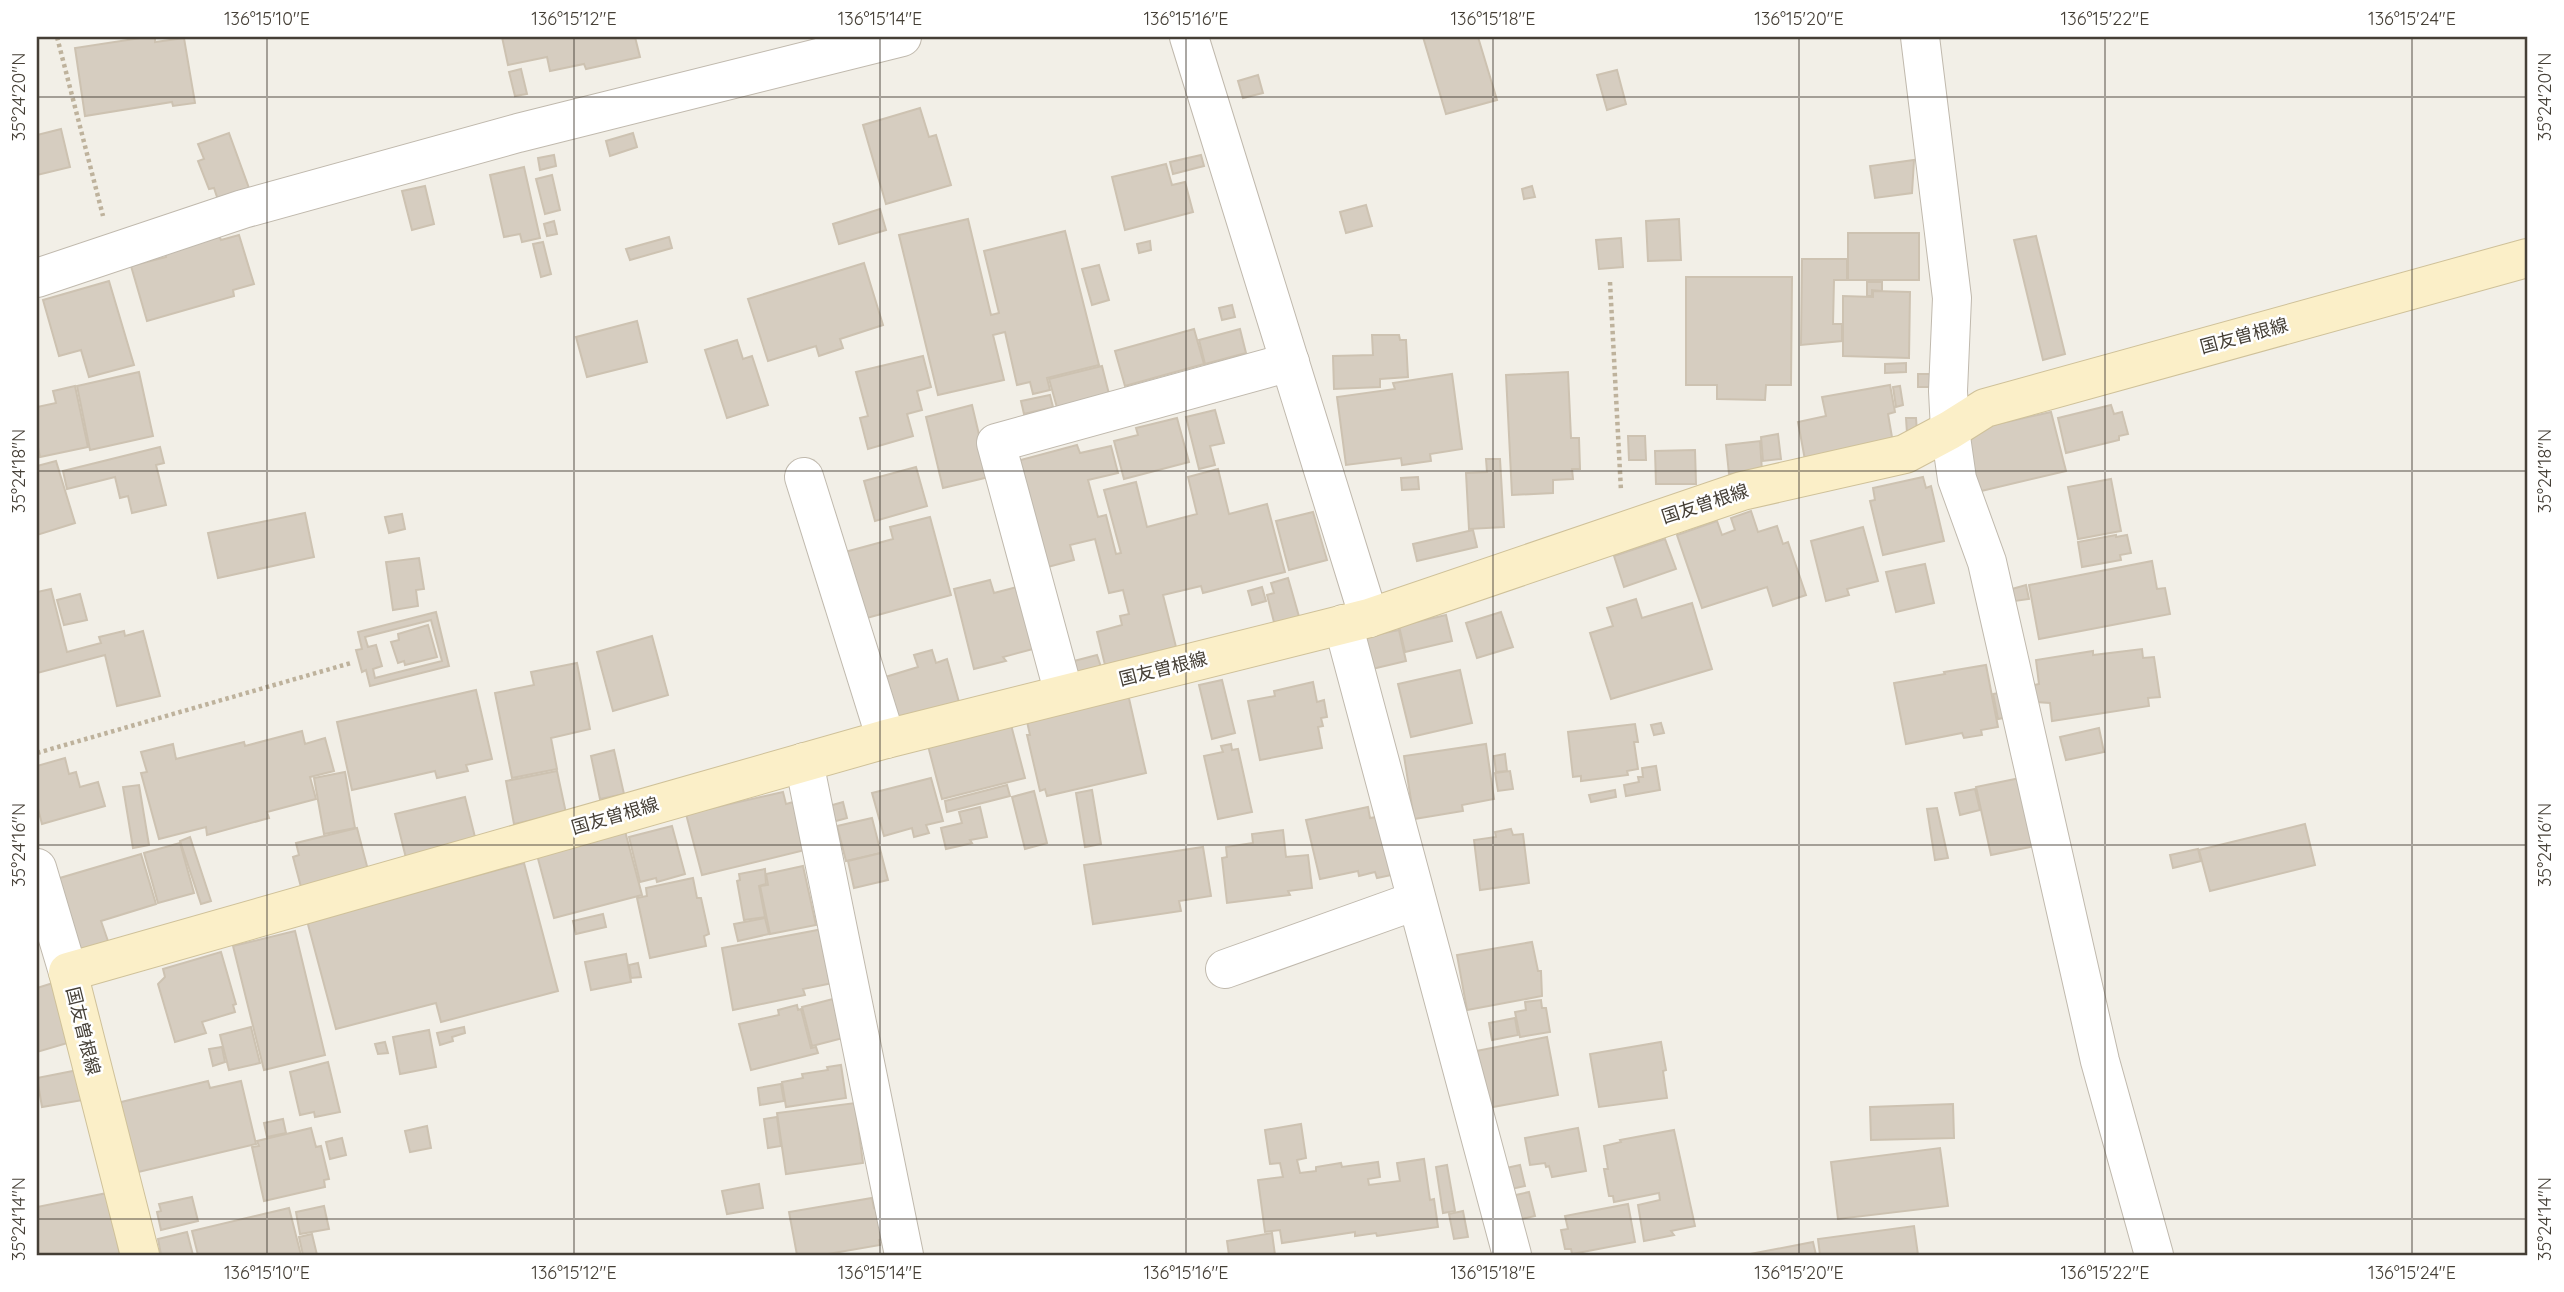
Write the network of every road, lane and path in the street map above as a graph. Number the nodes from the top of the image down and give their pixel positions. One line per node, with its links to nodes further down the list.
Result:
1 (57, 37): 5 (path)
2 (902, 37): 5 (street)
3 (1189, 37): 9 (street)
4 (1920, 37): 10 (street)
5 (112, 252): 7 (street)
6 (2527, 258): 10 (main road, 国友曽根線)
7 (37, 278)
8 (1610, 282): 12 (path)
9 (1290, 362): 13 (street); 15 (street)
10 (1950, 430): 12 (main road, 国友曽根線); 26 (street)
11 (804, 477): 16 (street)
12 (1623, 531): 13 (main road, 国友曽根線)
13 (1356, 621): 15 (main road, 国友曽根線); 20 (street)
14 (351, 663): 17 (path)
15 (1064, 694): 16 (main road, 国友曽根線)
16 (886, 739): 18 (main road, 国友曽根線)
17 (37, 753)
18 (804, 762): 22 (main road, 国友曽根線); 24 (street)
19 (37, 868): 22 (street)
20 (1415, 901): 21 (street); 25 (street)
21 (1225, 969)
22 (68, 972): 23 (main road, 国友曽根線)
23 (140, 1255)
24 (904, 1255)
25 (1513, 1255)
26 (2154, 1255)

